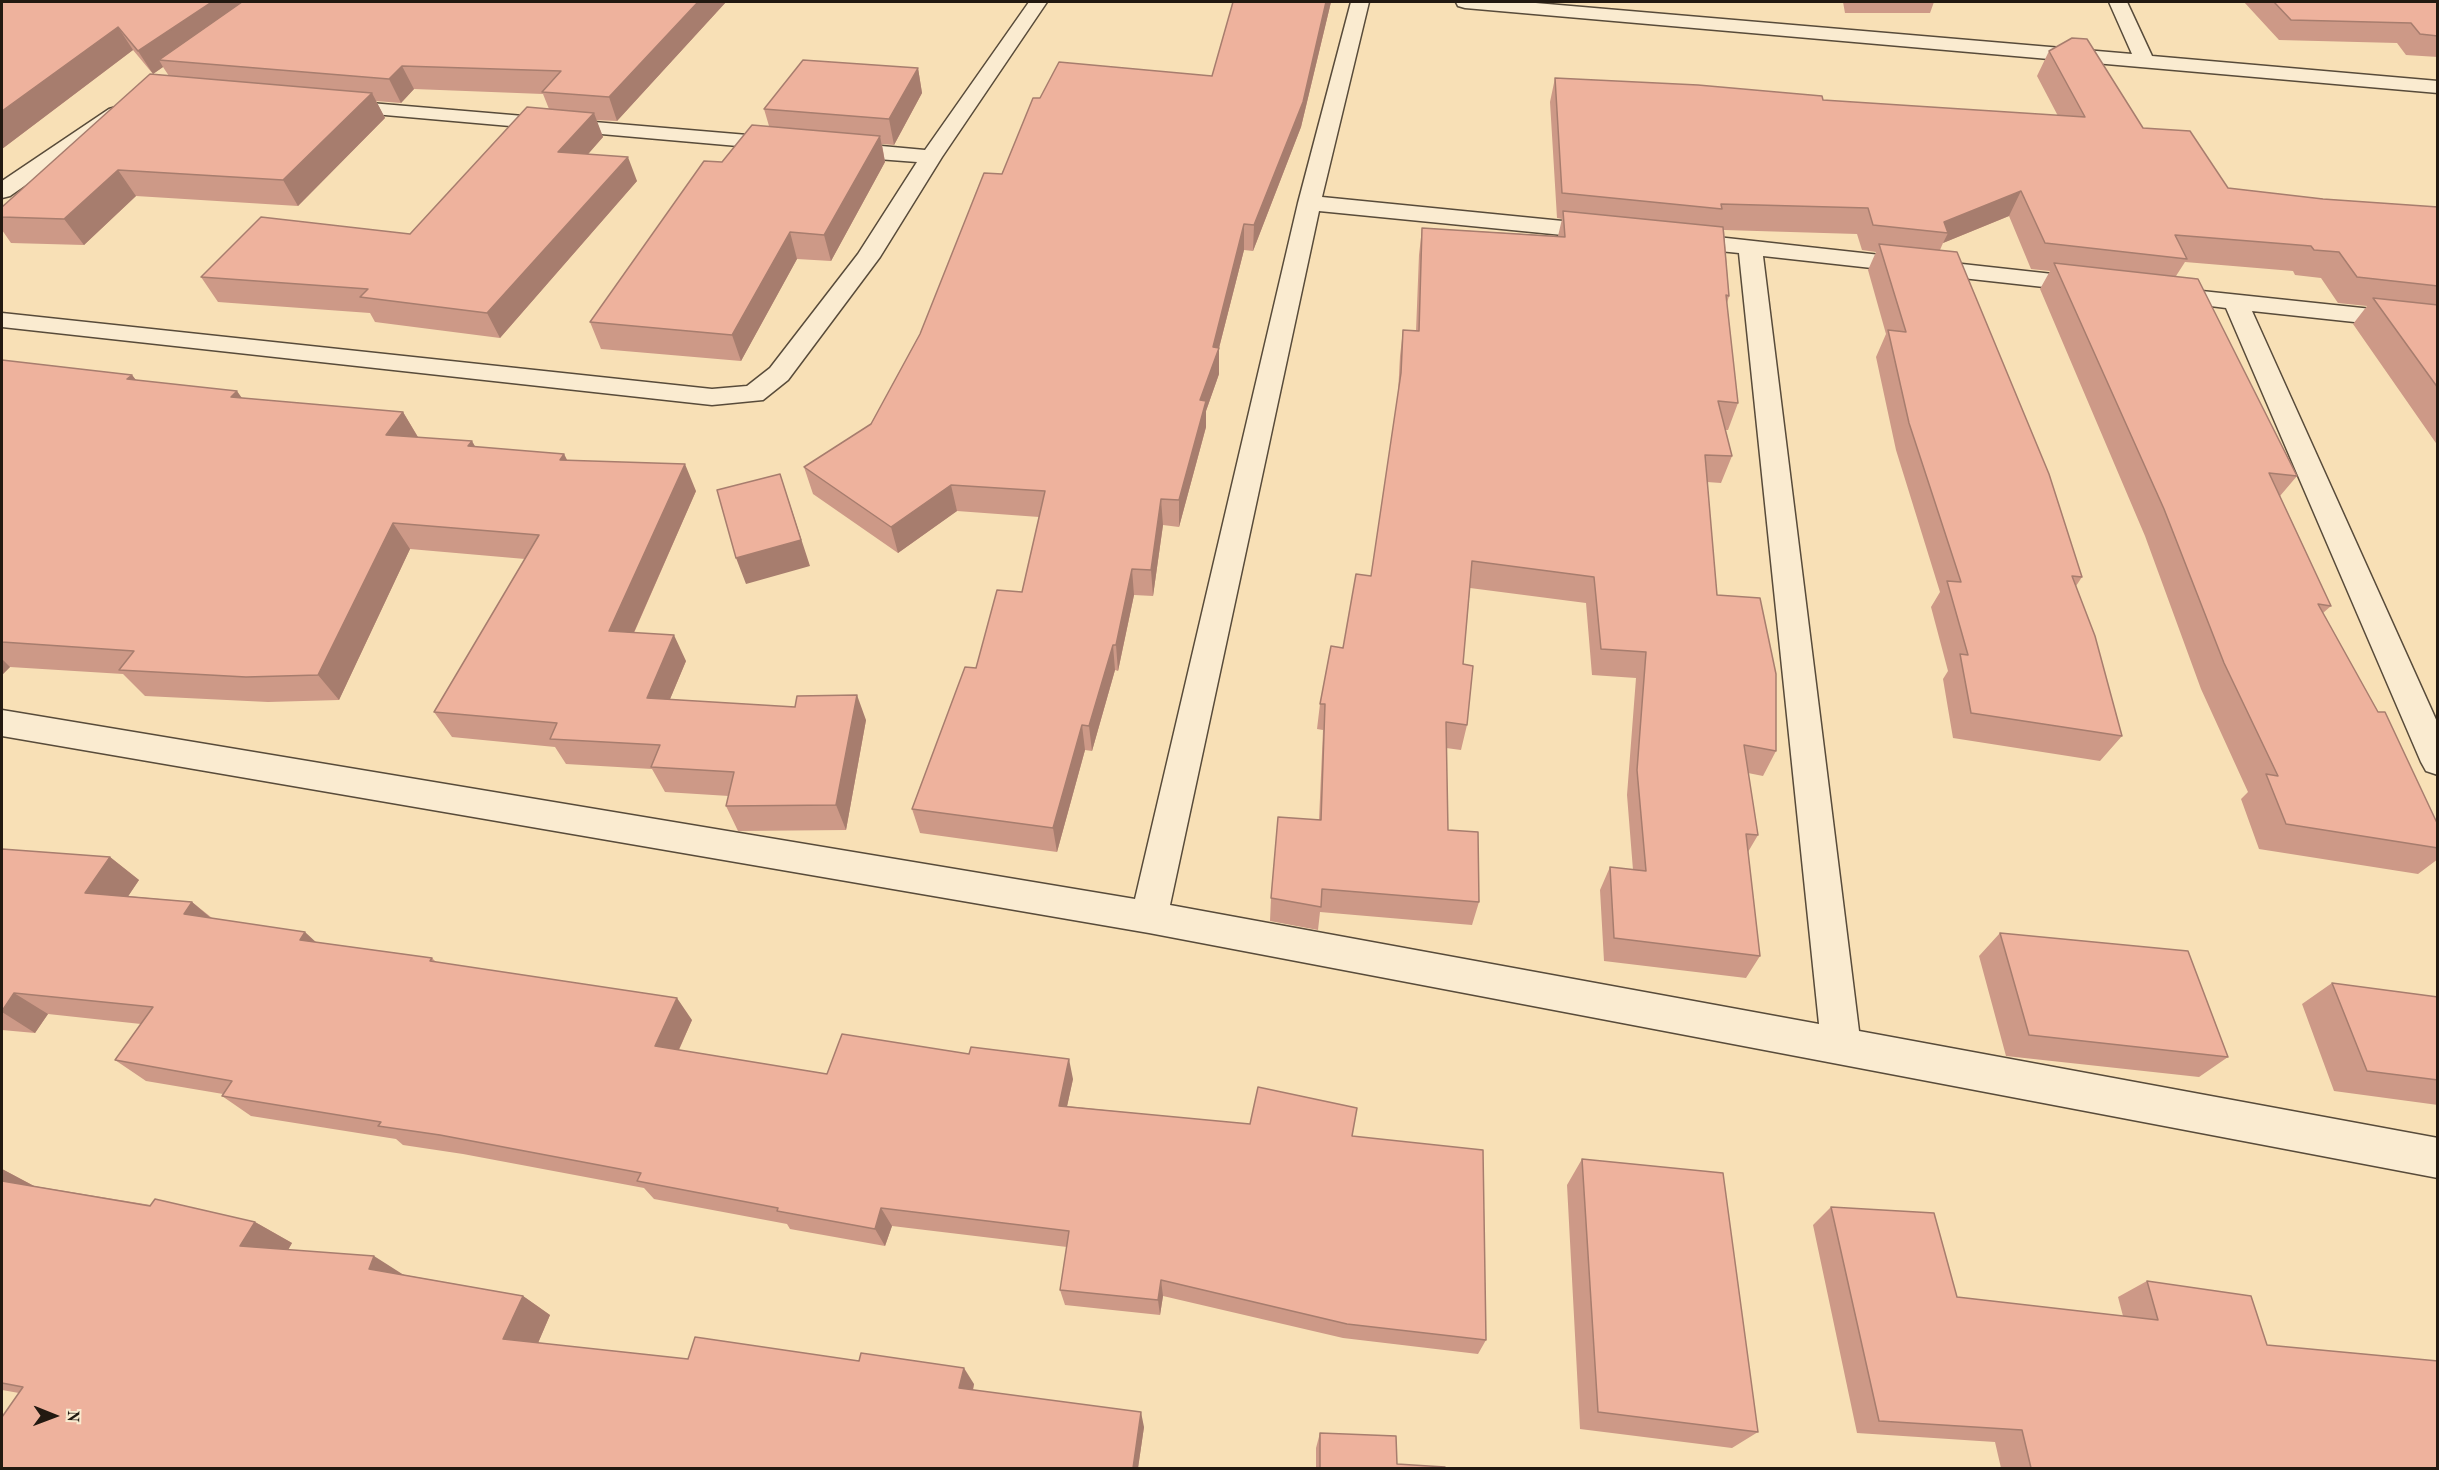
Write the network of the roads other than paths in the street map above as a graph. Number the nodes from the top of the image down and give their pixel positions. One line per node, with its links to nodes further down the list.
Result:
1 (1038, 2): 9 (street)
2 (1360, 2): 11 (street)
3 (1465, 2): 5 (street)
4 (2118, 2): 5 (street)
5 (2145, 62): 6 (street)
6 (2438, 87)
7 (129, 103): 10 (street)
8 (315, 104): 9 (street)
9 (932, 157): 18 (street)
10 (2, 191)
11 (1310, 203): 12 (street); 22 (street)
12 (1631, 235)
13 (1654, 237): 14 (street)
14 (1750, 247): 15 (street); 23 (street)
15 (2106, 287)
16 (2141, 291): 17 (street)
17 (2236, 302): 19 (street); 21 (street)
18 (2, 320)
19 (2438, 324)
20 (2, 723): 22 (street)
21 (2438, 762)
22 (1149, 916): 23 (street)
23 (1841, 1045): 24 (street)
24 (2438, 1158)

